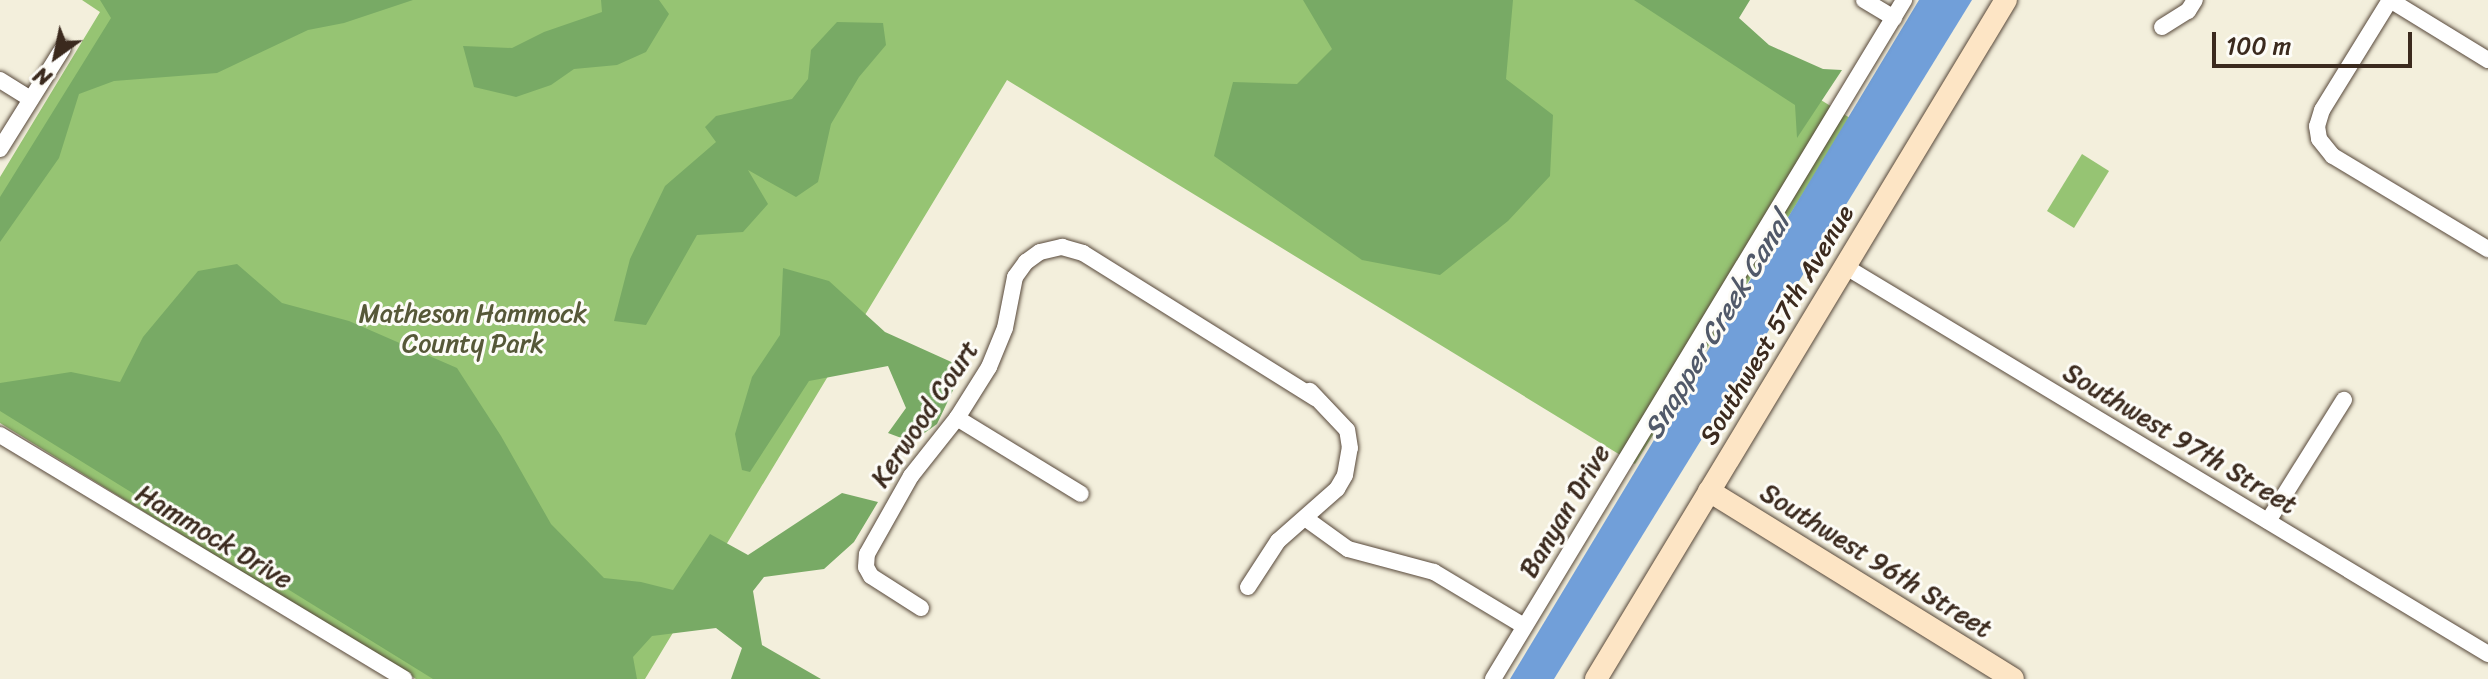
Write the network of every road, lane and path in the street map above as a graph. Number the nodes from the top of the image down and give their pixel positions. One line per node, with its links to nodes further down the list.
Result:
1 (1864, 0): 6 (street)
2 (1904, 0): 6 (street, Banyan Drive)
3 (2006, 0): 14 (main road, Southwest 57th Avenue)
4 (2195, 0): 7 (street)
5 (2390, 0): 9 (street); 13 (street)
6 (1894, 18): 24 (street, Banyan Drive)
7 (2162, 27)
8 (63, 48): 11 (street)
9 (2488, 60)
10 (0, 80): 11 (street)
11 (31, 99): 12 (street)
12 (0, 149)
13 (2488, 249)
14 (1846, 267): 18 (main road, Southwest 57th Avenue); 21 (street, Southwest 97th Street)
15 (2344, 400): 21 (street)
16 (957, 418): 19 (street); 20 (street, Kerwood Court); 23 (street, Kerwood Court)
17 (0, 435): 26 (street, Hammock Drive)
18 (1709, 491): 28 (main road, Southwest 57th Avenue); 29 (main road, Southwest 96th Street)
19 (1081, 494)
20 (1305, 518): 22 (street); 24 (street)
21 (2268, 521): 25 (street, Southwest 97th Street)
22 (1248, 587)
23 (921, 608)
24 (1524, 626): 27 (street, Banyan Drive)
25 (2488, 654)
26 (404, 679)
27 (1493, 679)
28 (1596, 679)
29 (2013, 679)

